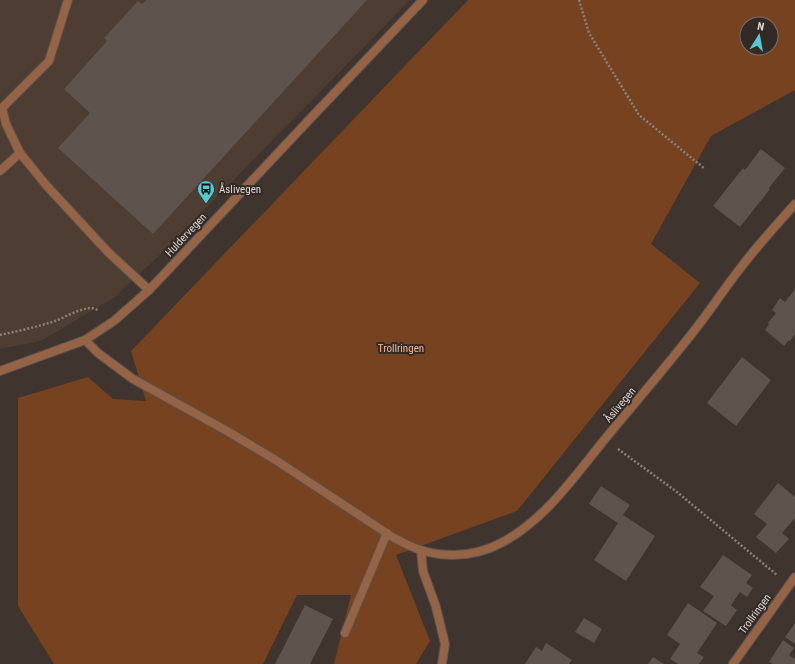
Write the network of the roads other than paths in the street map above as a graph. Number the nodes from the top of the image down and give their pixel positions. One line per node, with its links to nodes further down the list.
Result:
1 (68, 0): 3 (street)
2 (423, 0): 6 (street, Huldervegen)
3 (20, 153): 4 (street); 6 (street)
4 (0, 171)
5 (795, 204): 10 (street, Åslivegen)
6 (149, 290): 7 (street, Huldervegen)
7 (85, 340): 8 (street, Huldervegen); 9 (street, Åslivegen)
8 (0, 371)
9 (387, 532): 10 (street, Åslivegen); 12 (street)
10 (421, 550): 13 (street)
11 (795, 577): 14 (street, Trollringen)
12 (345, 634)
13 (442, 664)
14 (733, 664)

